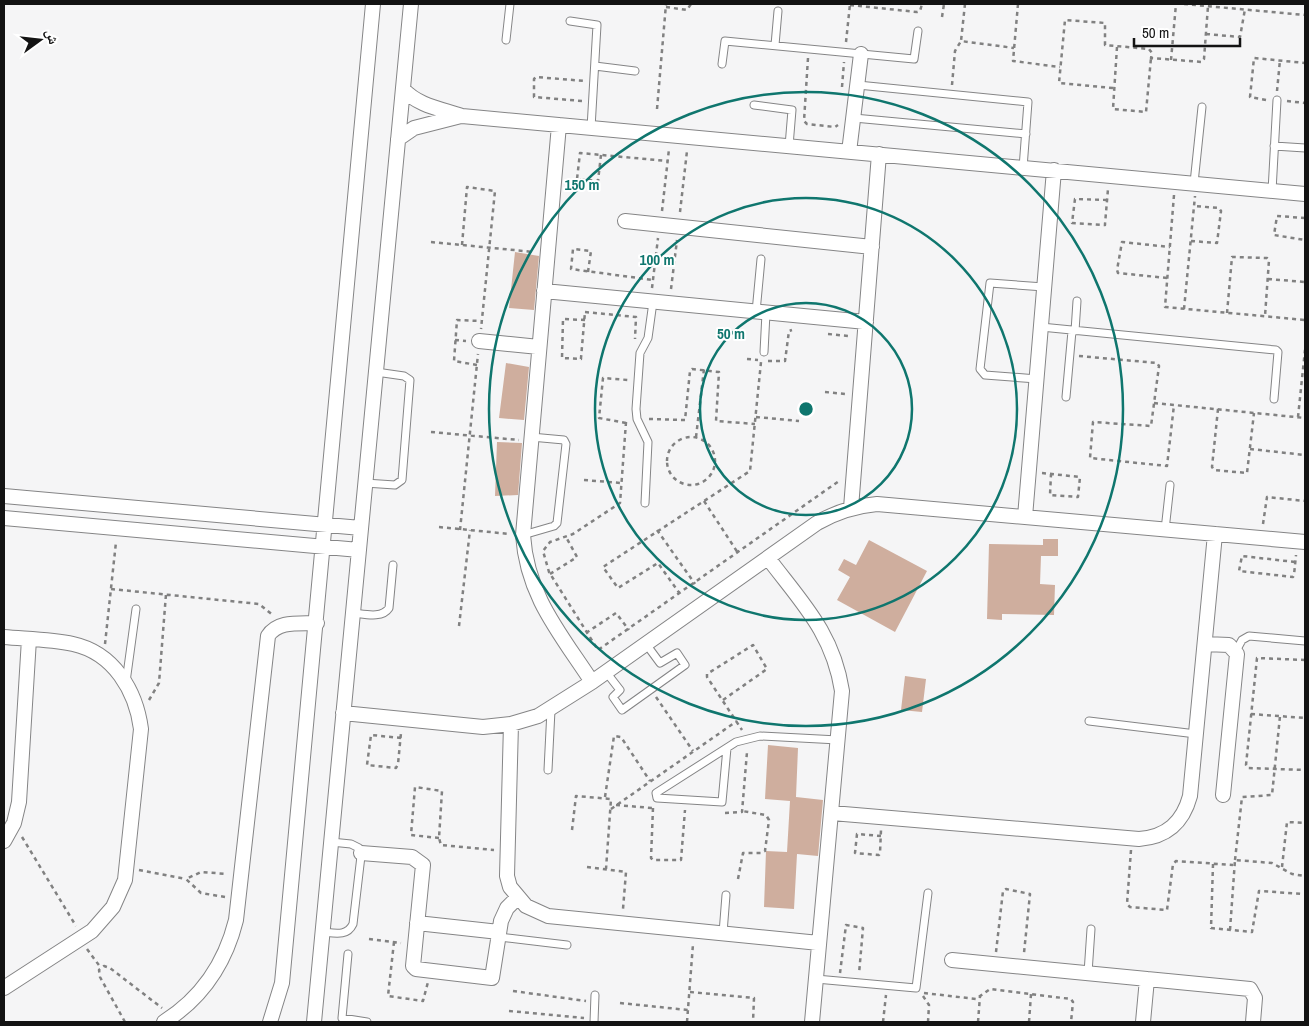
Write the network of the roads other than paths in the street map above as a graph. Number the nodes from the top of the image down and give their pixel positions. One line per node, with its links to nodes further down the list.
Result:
1 (372, 4): 60 (street)
2 (412, 4): 14 (street)
3 (510, 4): 7 (lane)
4 (778, 11): 8 (lane)
5 (570, 21): 11 (lane)
6 (918, 32): 9 (lane)
7 (506, 40)
8 (775, 46): 9 (lane); 10 (lane)
9 (862, 54): 13 (street)
10 (722, 64)
11 (595, 66): 12 (lane); 21 (lane)
12 (635, 71)
13 (858, 85): 19 (street); 22 (lane)
14 (403, 89): 18 (street); 23 (street)
15 (1277, 100): 25 (lane)
16 (754, 105): 24 (lane)
17 (1202, 107): 31 (lane)
18 (462, 116): 20 (street); 23 (street)
19 (854, 118): 22 (lane); 27 (street)
20 (559, 125): 21 (street); 38 (street)
21 (591, 128): 24 (street)
22 (1026, 134): 29 (lane)
23 (398, 139): 48 (street)
24 (789, 146): 27 (street)
25 (1274, 146): 26 (lane); 32 (lane)
26 (1305, 148)
27 (849, 152): 28 (street)
28 (879, 154): 29 (street); 35 (street)
29 (1023, 168): 30 (street)
30 (1054, 170): 31 (street); 37 (street)
31 (1195, 183): 32 (street)
32 (1272, 190): 33 (street)
33 (1305, 194)
34 (625, 221): 35 (street)
35 (872, 247): 42 (street)
36 (761, 259): 41 (lane)
37 (1044, 286): 43 (street); 49 (lane)
38 (544, 291): 40 (street); 46 (street)
39 (1077, 301): 44 (lane)
40 (653, 302): 41 (street); 56 (lane)
41 (761, 312): 42 (street); 47 (lane)
42 (866, 322): 57 (street)
43 (1041, 327): 44 (lane); 49 (street)
44 (1073, 331): 50 (lane); 51 (lane)
45 (480, 341): 46 (street)
46 (539, 347): 52 (street)
47 (764, 352)
48 (376, 372): 53 (street); 53 (lane)
49 (1037, 379): 58 (street)
50 (1066, 397)
51 (1274, 399)
52 (531, 439): 64 (street); 64 (lane)
53 (365, 483): 61 (street)
54 (1170, 484): 62 (lane)
55 (4, 496): 60 (street)
56 (645, 503)
57 (851, 508): 58 (street); 68 (street)
58 (1025, 517): 62 (street)
59 (4, 518): 66 (street)
60 (326, 525): 61 (street); 66 (street)
61 (361, 528): 67 (street)
62 (1165, 530): 63 (street)
63 (1215, 534): 65 (street); 77 (street)
64 (523, 536): 81 (street)
65 (1301, 542)
66 (324, 547): 67 (street); 72 (street)
67 (359, 550): 71 (street)
68 (768, 558): 76 (street); 87 (street)
69 (393, 565): 71 (lane)
70 (136, 609): 80 (lane)
71 (353, 613): 83 (street)
72 (317, 623): 112 (street); 115 (street)
73 (4, 637): 74 (street)
74 (29, 640): 80 (street); 92 (street)
75 (1305, 641): 78 (lane)
76 (646, 644): 79 (street); 79 (lane)
77 (1205, 644): 78 (street); 86 (street)
78 (1236, 651): 90 (street)
79 (606, 672): 81 (street)
80 (126, 682): 110 (street)
81 (592, 682): 82 (street)
82 (551, 710): 85 (street); 89 (lane)
83 (343, 713): 85 (street); 93 (street)
84 (1088, 721): 86 (lane)
85 (511, 724): 97 (street)
86 (1196, 734): 91 (street)
87 (839, 740): 88 (lane); 91 (street)
88 (727, 748): 88 (lane)
89 (548, 770)
90 (1223, 796)
91 (832, 813): 103 (street)
92 (4, 841)
93 (331, 842): 94 (lane); 100 (street)
94 (361, 854): 98 (street); 100 (lane)
95 (928, 894): 108 (lane)
96 (726, 895): 101 (lane)
97 (517, 898): 101 (street); 102 (street)
98 (417, 923): 102 (street); 102 (street)
99 (1091, 929): 107 (lane)
100 (322, 932): 116 (street)
101 (723, 933): 103 (street)
102 (499, 935): 104 (lane)
103 (819, 943): 108 (street)
104 (567, 946)
105 (348, 954): 114 (lane)
106 (952, 960): 107 (street)
107 (1088, 973): 109 (street)
108 (816, 979): 118 (street)
109 (1147, 979): 119 (street); 120 (street)
110 (4, 988)
111 (595, 998): 113 (lane)
112 (168, 1019)
113 (594, 1020)
114 (349, 1021): 117 (lane)
115 (270, 1022)
116 (314, 1022)
117 (367, 1022)
118 (812, 1022)
119 (1143, 1022)
120 (1253, 1022)

